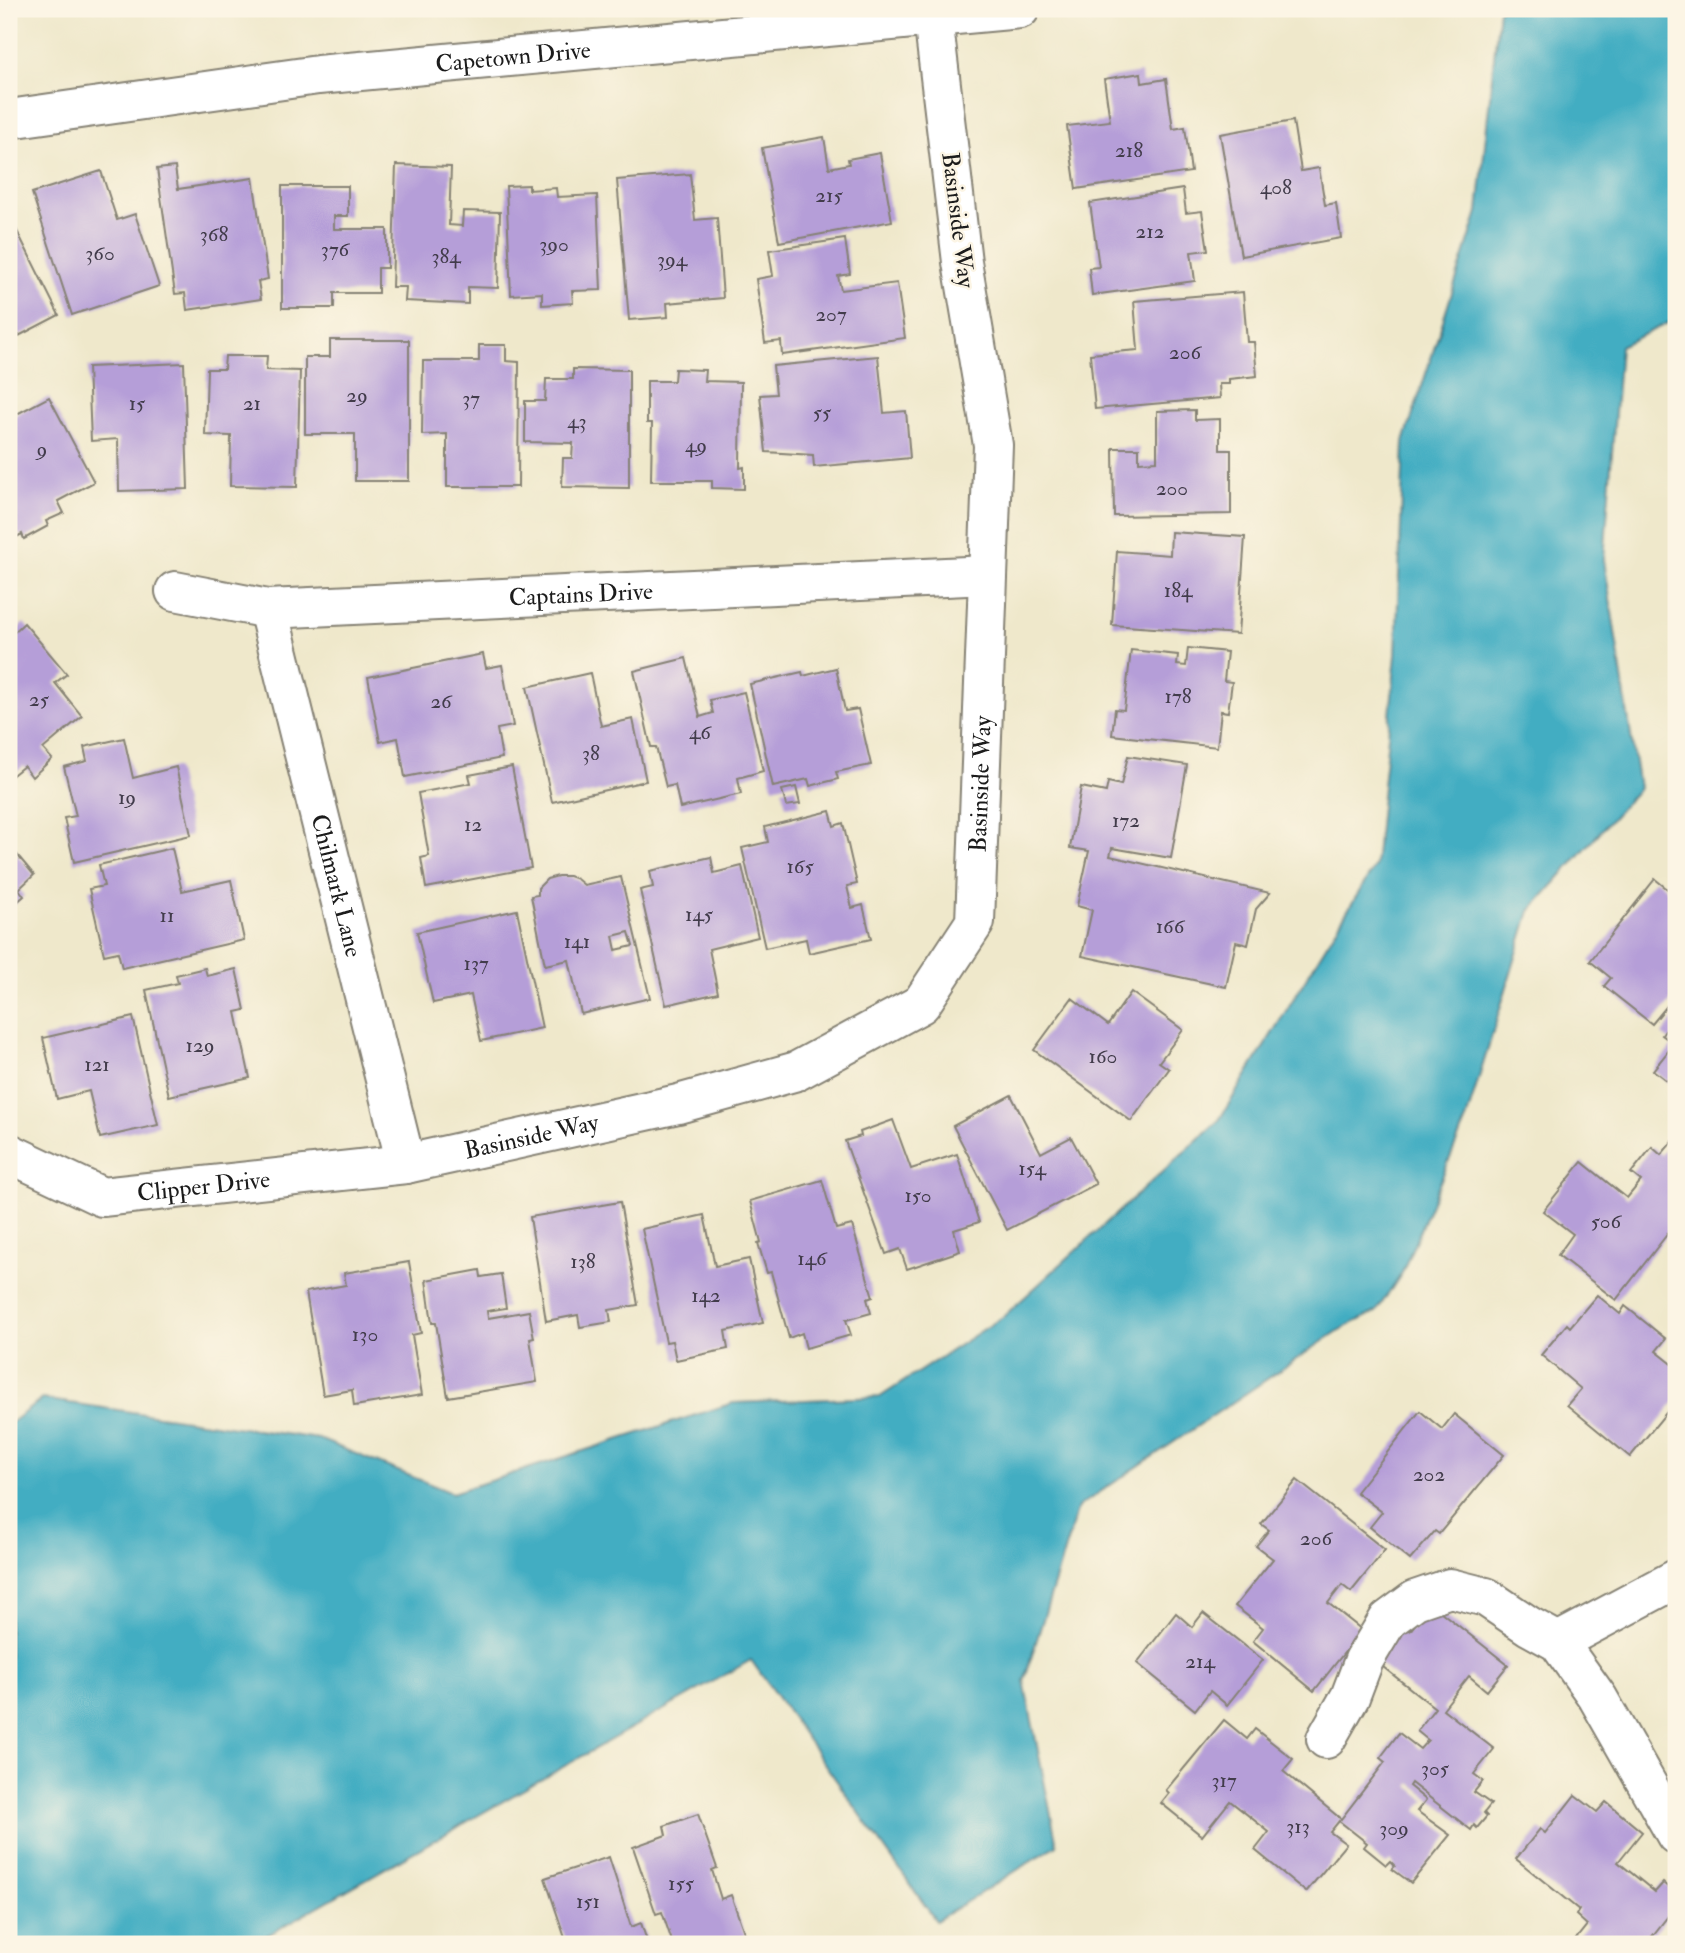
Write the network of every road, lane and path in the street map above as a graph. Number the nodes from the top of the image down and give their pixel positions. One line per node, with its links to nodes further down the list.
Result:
1 (1020, 9): 2 (street, Capetown Drive)
2 (933, 13): 3 (street, Capetown Drive); 4 (street, Basinside Way)
3 (9, 118)
4 (988, 575): 6 (street, Captains Drive); 8 (street, Basinside Way)
5 (175, 591): 6 (street, Captains Drive)
6 (268, 609): 8 (street, Chilmark Lane)
7 (9, 1153): 8 (street, Clipper Drive)
8 (406, 1164)
9 (1676, 1579): 10 (street)
10 (1558, 1642): 11 (street); 12 (street)
11 (1326, 1739)
12 (1676, 1835)

